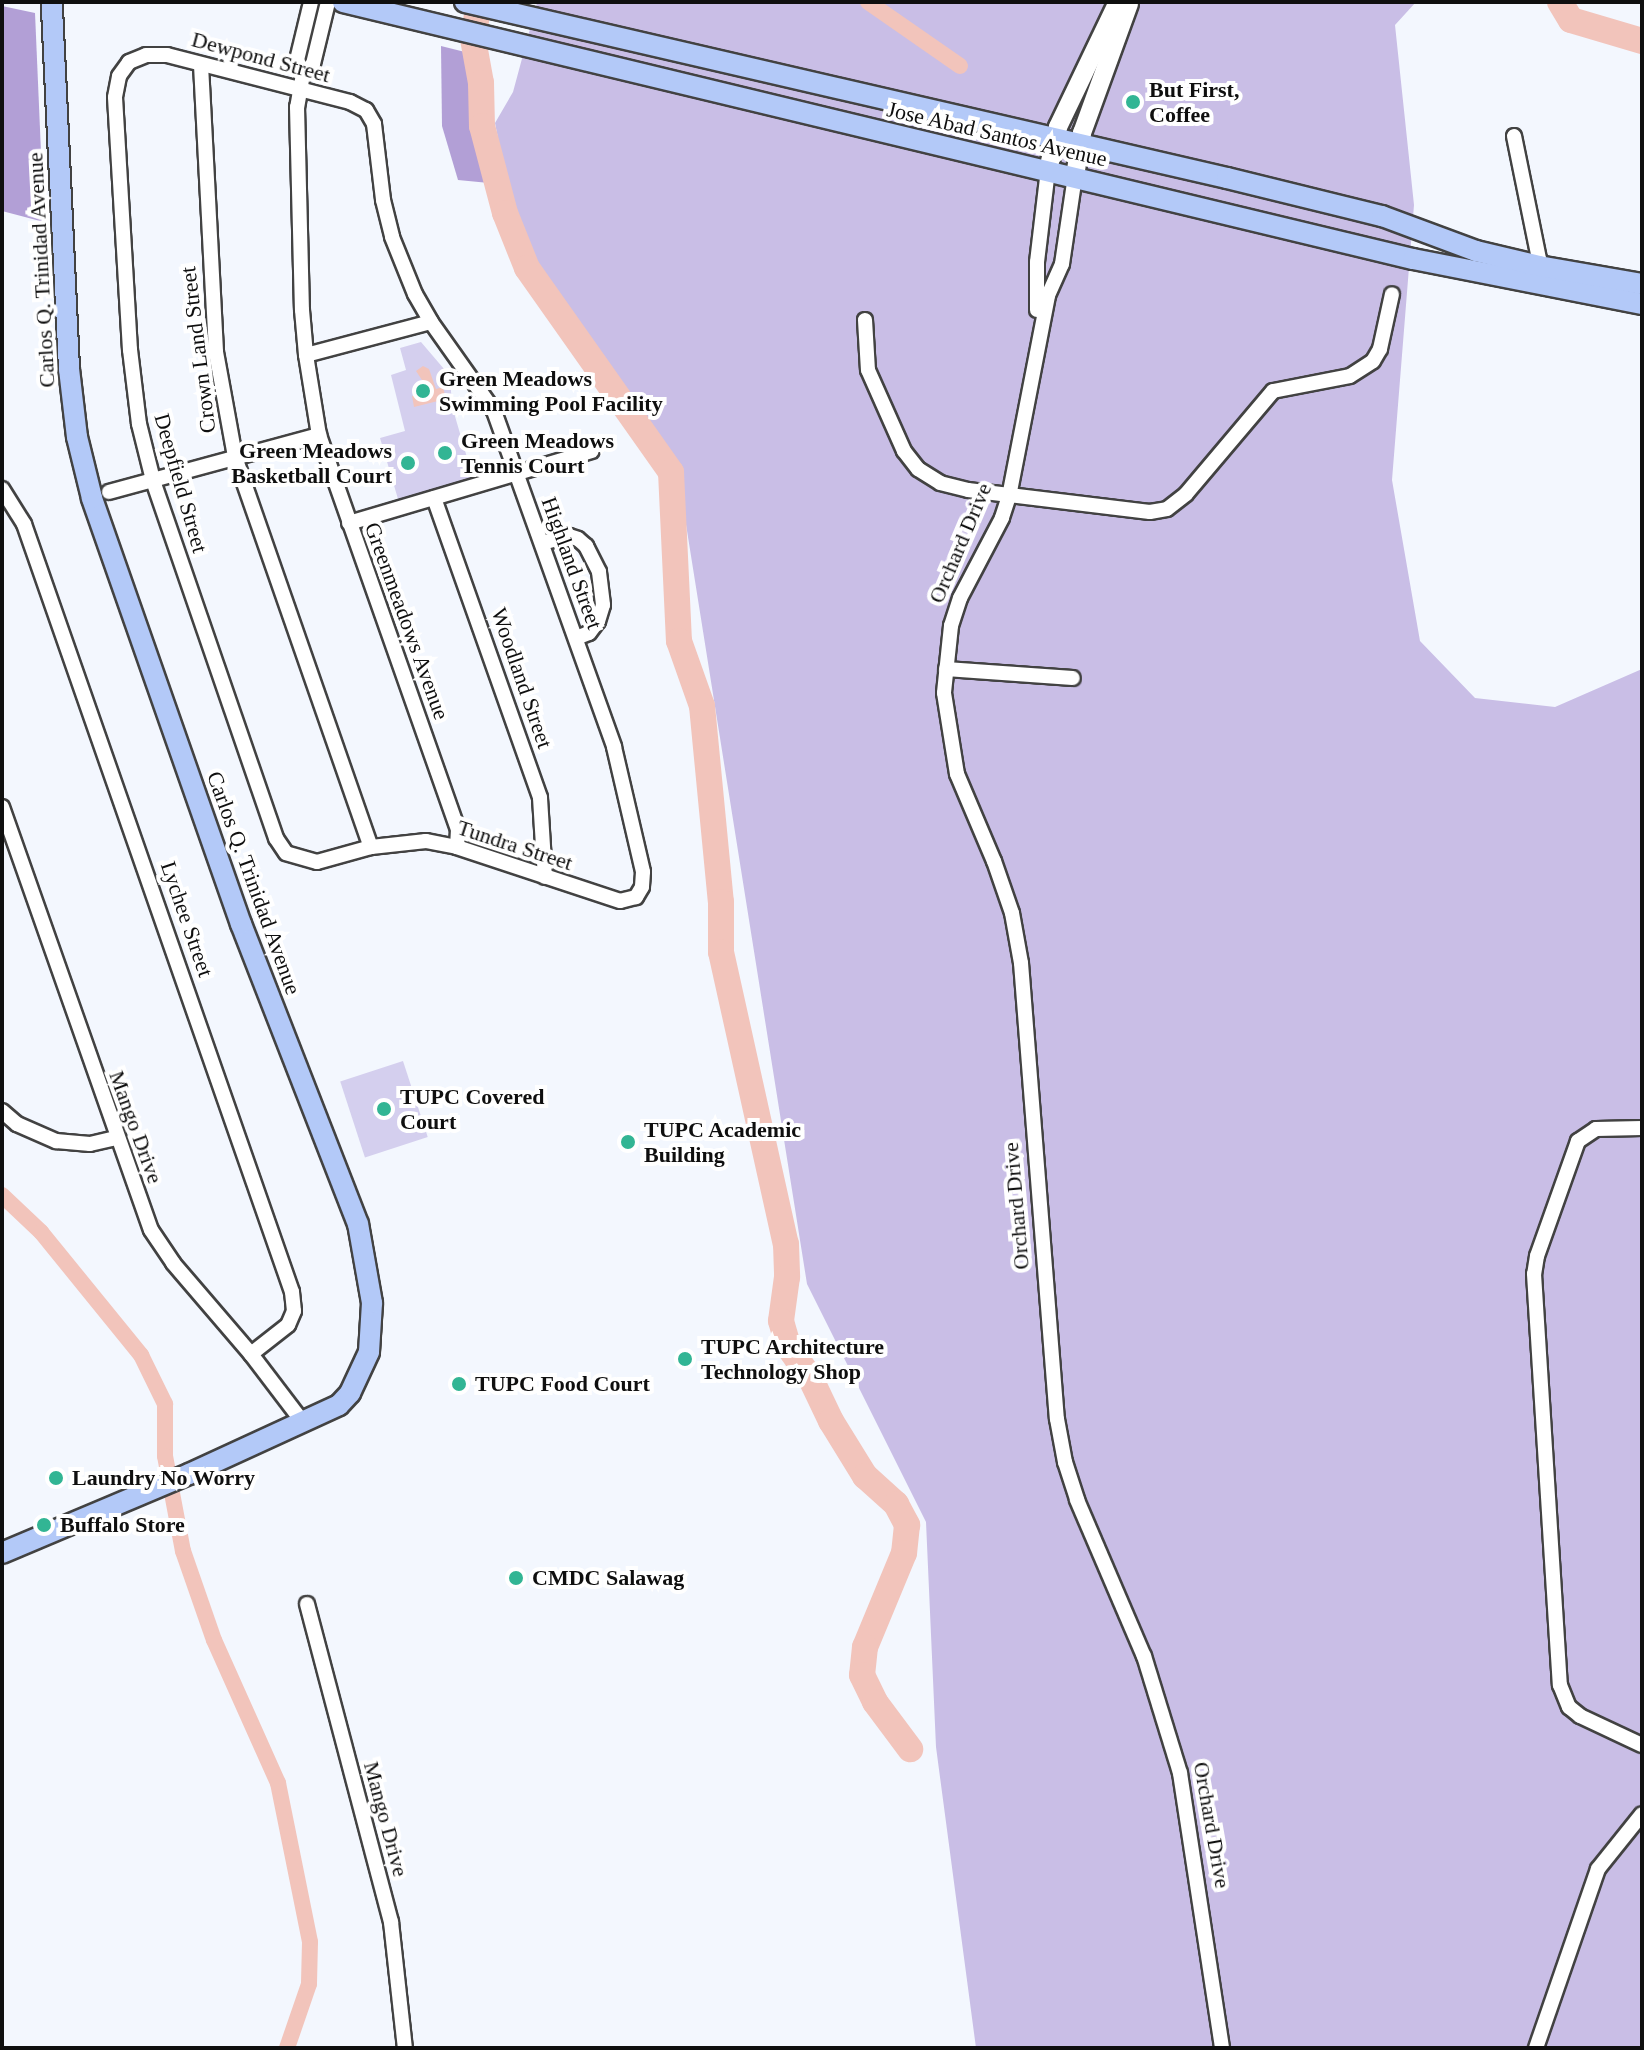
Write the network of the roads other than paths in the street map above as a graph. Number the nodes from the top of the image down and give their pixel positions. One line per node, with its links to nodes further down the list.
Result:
1 (52, 2): 50 (main road, Carlos Q. Trinidad Avenue)
2 (311, 2): 10 (street, Greenmeadows Avenue)
3 (328, 2): 10 (street, Greenmeadows Avenue)
4 (343, 2): 16 (main road, Jose Abad Santos Avenue)
5 (465, 2): 14 (main road, Jose Abad Santos Avenue)
6 (1118, 2): 14 (street, Orchard Drive)
7 (1130, 2): 15 (street, Orchard Drive)
8 (129, 62): 9 (street, Dewpond Street); 30 (street, Deepfield Street)
9 (201, 65): 11 (street, Dewpond Street); 28 (street, Crown Land Street)
10 (303, 74): 11 (street, Greenmeadows Avenue)
11 (299, 90): 12 (street, Dewpond Street); 24 (street, Greenmeadows Avenue)
12 (374, 124): 23 (street, Highland Street)
13 (1514, 136): 18 (street)
14 (1054, 139): 15 (main road, Jose Abad Santos Avenue); 16 (street, Orchard Drive)
15 (1080, 145): 17 (street, Orchard Drive); 18 (main road, Jose Abad Santos Avenue)
16 (1048, 170): 17 (main road, Jose Abad Santos Avenue); 25 (street, Orchard Drive)
17 (1075, 176): 18 (main road, Jose Abad Santos Avenue); 25 (street, Orchard Drive)
18 (1537, 275): 19 (main road, Jose Abad Santos Avenue); 21 (main road, Jose Abad Santos Avenue)
19 (1642, 284)
20 (1392, 294): 33 (street)
21 (1642, 304)
22 (865, 320): 33 (street)
23 (431, 322): 24 (street); 29 (street, Highland Street)
24 (306, 355): 26 (street, Greenmeadows Avenue)
25 (1034, 363): 33 (street, Orchard Drive)
26 (319, 435): 28 (street); 35 (street, Greenmeadows Avenue)
27 (592, 451): 29 (street)
28 (235, 457): 30 (street); 41 (street, Crown Land Street)
29 (517, 474): 34 (street); 36 (street, Highland Street)
30 (153, 480): 32 (street); 43 (street, Deepfield Street)
31 (2, 489): 49 (street, Lychee Street)
32 (109, 492)
33 (1009, 496): 38 (street, Orchard Drive)
34 (434, 498): 35 (street); 44 (street, Woodland Street)
35 (349, 523): 42 (street, Greenmeadows Avenue)
36 (542, 543): 37 (street, Highland Street); 37 (street)
37 (576, 638): 45 (street, Highland Street)
38 (946, 669): 39 (street); 56 (street, Orchard Drive)
39 (1073, 678)
40 (2, 807): 48 (street, Mango Drive)
41 (371, 847): 42 (street, Tundra Street); 43 (street, Tundra Street)
42 (457, 847): 44 (street, Tundra Street)
43 (286, 853)
44 (545, 877): 45 (street, Tundra Street)
45 (636, 897)
46 (2, 1111): 48 (street)
47 (1642, 1128): 53 (street)
48 (115, 1138): 49 (street, Mango Drive)
49 (251, 1354): 50 (street, Mango Drive)
50 (302, 1421): 51 (main road, Carlos Q. Trinidad Avenue)
51 (2, 1553)
52 (307, 1604): 55 (street, Mango Drive)
53 (1642, 1745)
54 (1642, 1814): 57 (street)
55 (405, 2048)
56 (1222, 2048)
57 (1536, 2048)

